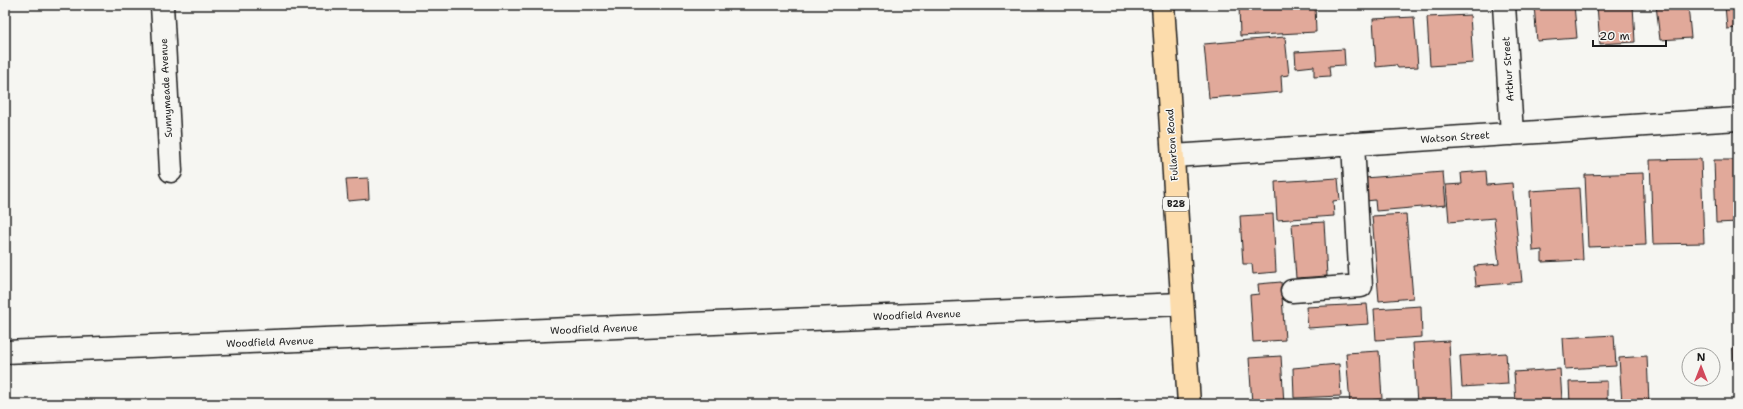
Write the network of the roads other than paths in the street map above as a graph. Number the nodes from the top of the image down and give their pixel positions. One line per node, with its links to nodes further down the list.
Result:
1 (162, 5): 8 (street, Sunnymeade Avenue)
2 (1163, 5): 7 (main road, Fullarton Road / B28)
3 (1504, 5): 5 (street, Arthur Street)
4 (1738, 119): 5 (street, Watson Street)
5 (1512, 134): 6 (street, Watson Street)
6 (1353, 144): 7 (street, Watson Street); 9 (street)
7 (1173, 156): 10 (main road, Fullarton Road / B28)
8 (171, 171)
9 (1292, 291)
10 (1182, 304): 11 (street, Woodfield Avenue); 12 (main road, Fullarton Road / B28)
11 (5, 352)
12 (1189, 404)

